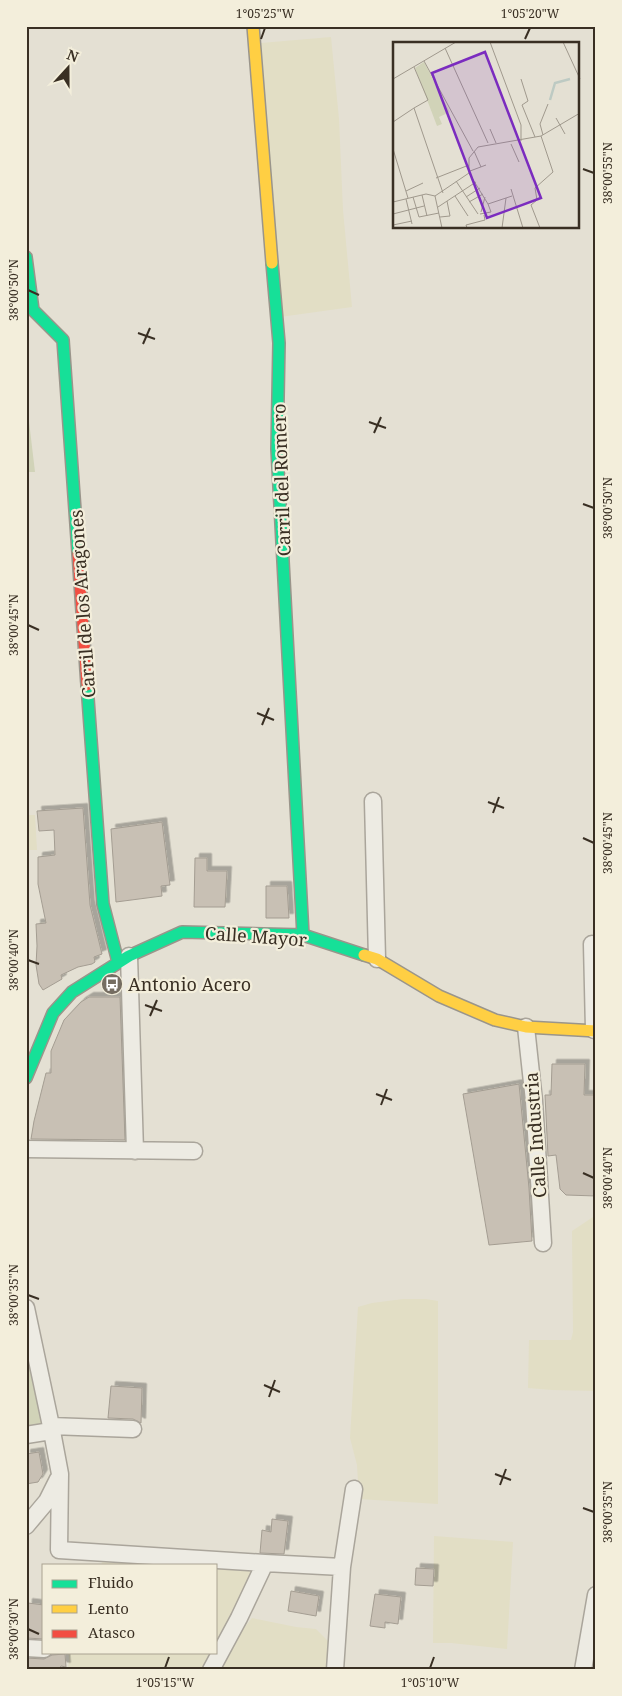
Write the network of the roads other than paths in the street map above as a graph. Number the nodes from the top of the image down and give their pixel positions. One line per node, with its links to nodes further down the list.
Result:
1 (253, 26): 4 (street, Carril del Romero)
2 (26, 257): 6 (street, Carril de los Aragones)
3 (373, 801): 7 (street)
4 (303, 935): 6 (street, Calle Mayor); 7 (street, Calle Mayor)
5 (592, 944): 9 (street)
6 (124, 959): 10 (street, Calle Mayor); 12 (street)
7 (377, 960): 8 (street, Calle Mayor)
8 (526, 1027): 9 (street, Calle Mayor); 14 (street, Calle Industria)
9 (595, 1031)
10 (26, 1078)
11 (26, 1149): 12 (street)
12 (135, 1151): 13 (street)
13 (194, 1151)
14 (543, 1243)
15 (26, 1308): 16 (street)
16 (32, 1363): 17 (street)
17 (51, 1428): 18 (street); 19 (street); 20 (street)
18 (133, 1429)
19 (26, 1435)
20 (60, 1474): 22 (street); 23 (street)
21 (354, 1489): 25 (street)
22 (26, 1526)
23 (59, 1557): 24 (street)
24 (265, 1563): 25 (street); 29 (street)
25 (342, 1566): 30 (street)
26 (596, 1596): 31 (street)
27 (26, 1648): 28 (street)
28 (42, 1649)
29 (211, 1670)
30 (335, 1670)
31 (583, 1670)

